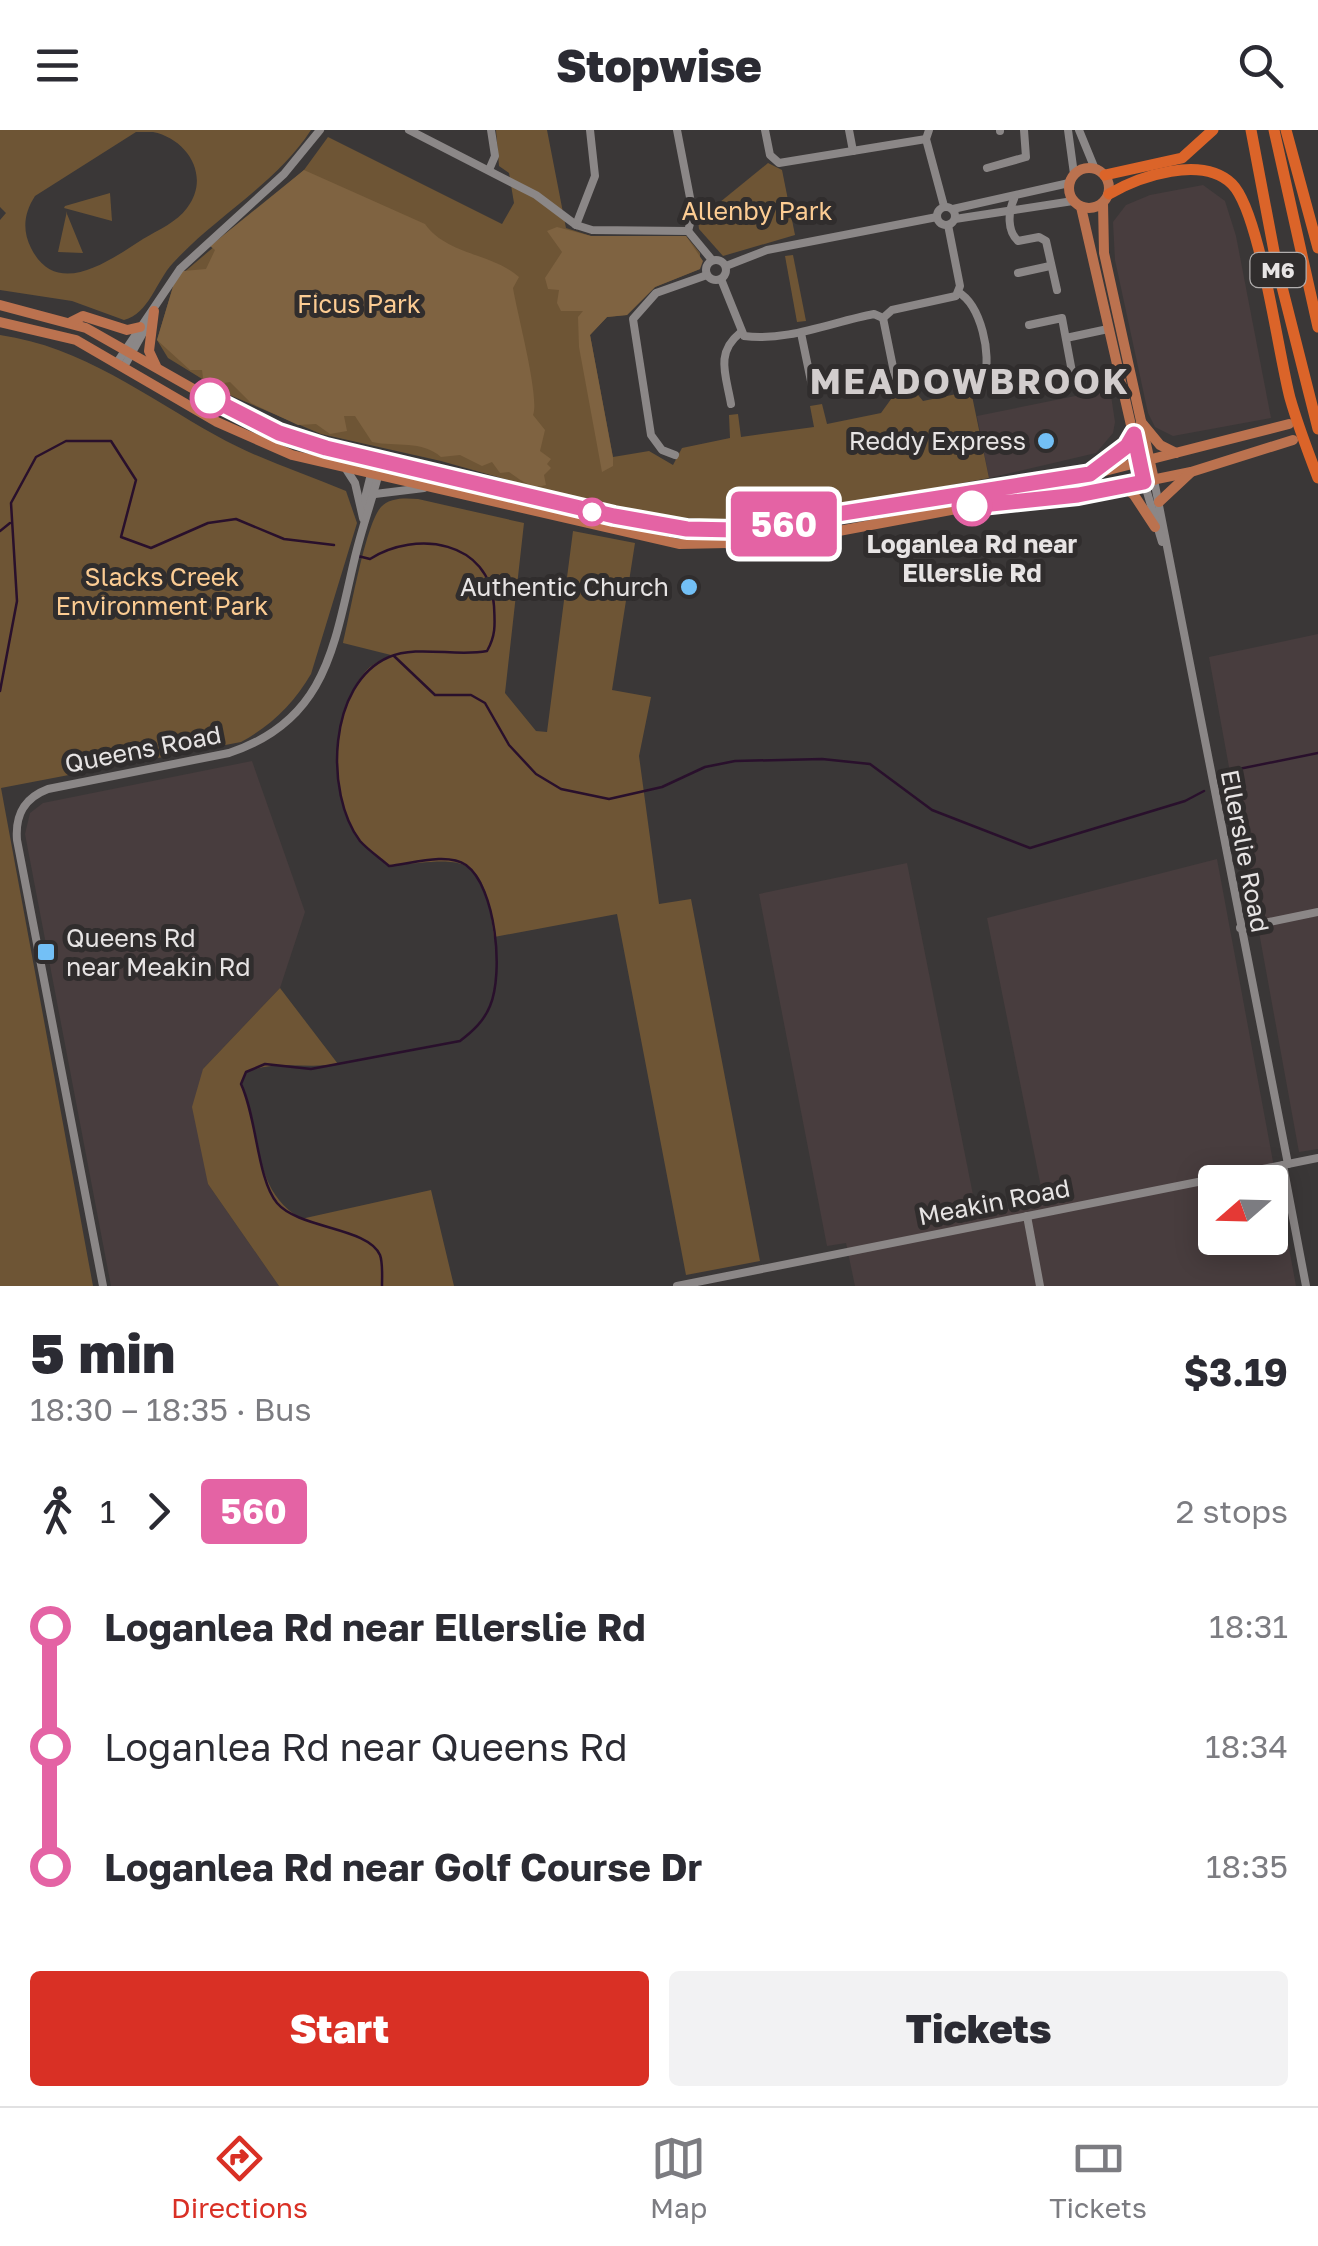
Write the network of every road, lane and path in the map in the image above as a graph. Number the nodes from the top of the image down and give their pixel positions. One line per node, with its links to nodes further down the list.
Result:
1 (302, 130): 15 (street)
2 (409, 130): 19 (street)
3 (491, 130): 19 (street)
4 (590, 130): 27 (street)
5 (677, 130): 28 (street)
6 (765, 130): 17 (street)
7 (849, 130): 17 (street)
8 (1024, 130): 18 (street)
9 (1068, 130): 21 (street)
10 (1079, 130): 20 (street)
11 (1213, 130): 20 (highway)
12 (1251, 130): 62 (highway, M6)
13 (1274, 130): 45 (highway, M6)
14 (1286, 130): 29 (highway)
15 (317, 133): 39 (street)
16 (928, 134): 17 (street); 26 (street)
17 (853, 150)
18 (987, 168)
19 (489, 170): 27 (street)
20 (1100, 172): 21 (main road); 23 (main road)
21 (1072, 178): 22 (street); 24 (main road)
22 (1014, 198): 25 (street); 26 (street)
23 (1106, 198): 24 (main road); 60 (highway); 61 (main road)
24 (1077, 204): 25 (street); 46 (main road)
25 (1009, 208): 26 (street); 32 (street)
26 (950, 215): 31 (street); 37 (street)
27 (576, 225): 28 (street)
28 (688, 230): 30 (street)
29 (1318, 248)
30 (712, 260): 31 (street); 34 (street)
31 (726, 266): 35 (street)
32 (1050, 266): 33 (street); 36 (street)
33 (1018, 273)
34 (707, 275): 35 (street); 66 (street)
35 (722, 279): 47 (street)
36 (1057, 290)
37 (958, 292): 40 (street); 56 (street)
38 (0, 305): 42 (main road)
39 (152, 314): 44 (street); 50 (street); 52 (main road)
40 (883, 318): 48 (street); 54 (street)
41 (0, 322): 51 (main road)
42 (71, 322): 44 (main road); 50 (main road)
43 (1029, 325): 49 (street)
44 (140, 327): 50 (street)
45 (1318, 328)
46 (1108, 329): 49 (street); 63 (main road)
47 (740, 333): 48 (street); 59 (street)
48 (802, 333): 58 (street)
49 (1066, 338): 53 (street)
50 (129, 351): 51 (street); 52 (main road)
51 (121, 363): 69 (main road)
52 (156, 366): 67 (main road)
53 (1072, 370): 55 (street); 57 (street)
54 (895, 377)
55 (1040, 377)
56 (984, 379)
57 (1076, 388)
58 (812, 391)
59 (731, 404)
60 (1291, 418): 65 (main road); 73 (highway)
61 (1141, 422): 65 (main road); 68 (main road)
62 (1318, 429)
63 (1134, 434): 68 (main road); 72 (main road)
64 (1293, 440): 70 (main road)
65 (1178, 454): 68 (main road)
66 (675, 456)
67 (378, 459): 71 (street, Queens Road); 72 (main road)
68 (1145, 462): 72 (main road); 74 (main road)
69 (346, 469): 71 (main road); 80 (street)
70 (1191, 472): 74 (main road); 78 (main road)
71 (375, 474): 76 (main road); 77 (street, Queens Road); 79 (street, Queens Road)
72 (1090, 474)
73 (1318, 478)
74 (1149, 481): 75 (main road); 78 (street, Ellerslie Road); 81 (street, Ellerslie Road)
75 (1122, 486): 76 (main road); 81 (main road)
76 (434, 488): 77 (street)
77 (375, 494): 79 (street, Queens Road)
78 (1159, 502): 82 (street, Ellerslie Road)
79 (368, 509): 80 (street, Queens Road)
80 (364, 523): 88 (street, Queens Road)
81 (1155, 526): 82 (street, Ellerslie Road)
82 (1164, 546): 84 (street, Ellerslie Road)
83 (1318, 912): 84 (street)
84 (1240, 928): 86 (street, Ellerslie Road)
85 (1318, 1158): 86 (street, Meakin Road)
86 (1286, 1164): 87 (street, Meakin Road); 91 (street, Ellerslie Road)
87 (1027, 1216): 89 (street, Meakin Road); 90 (street)
88 (103, 1286)
89 (677, 1286)
90 (1040, 1286)
91 (1306, 1286)

